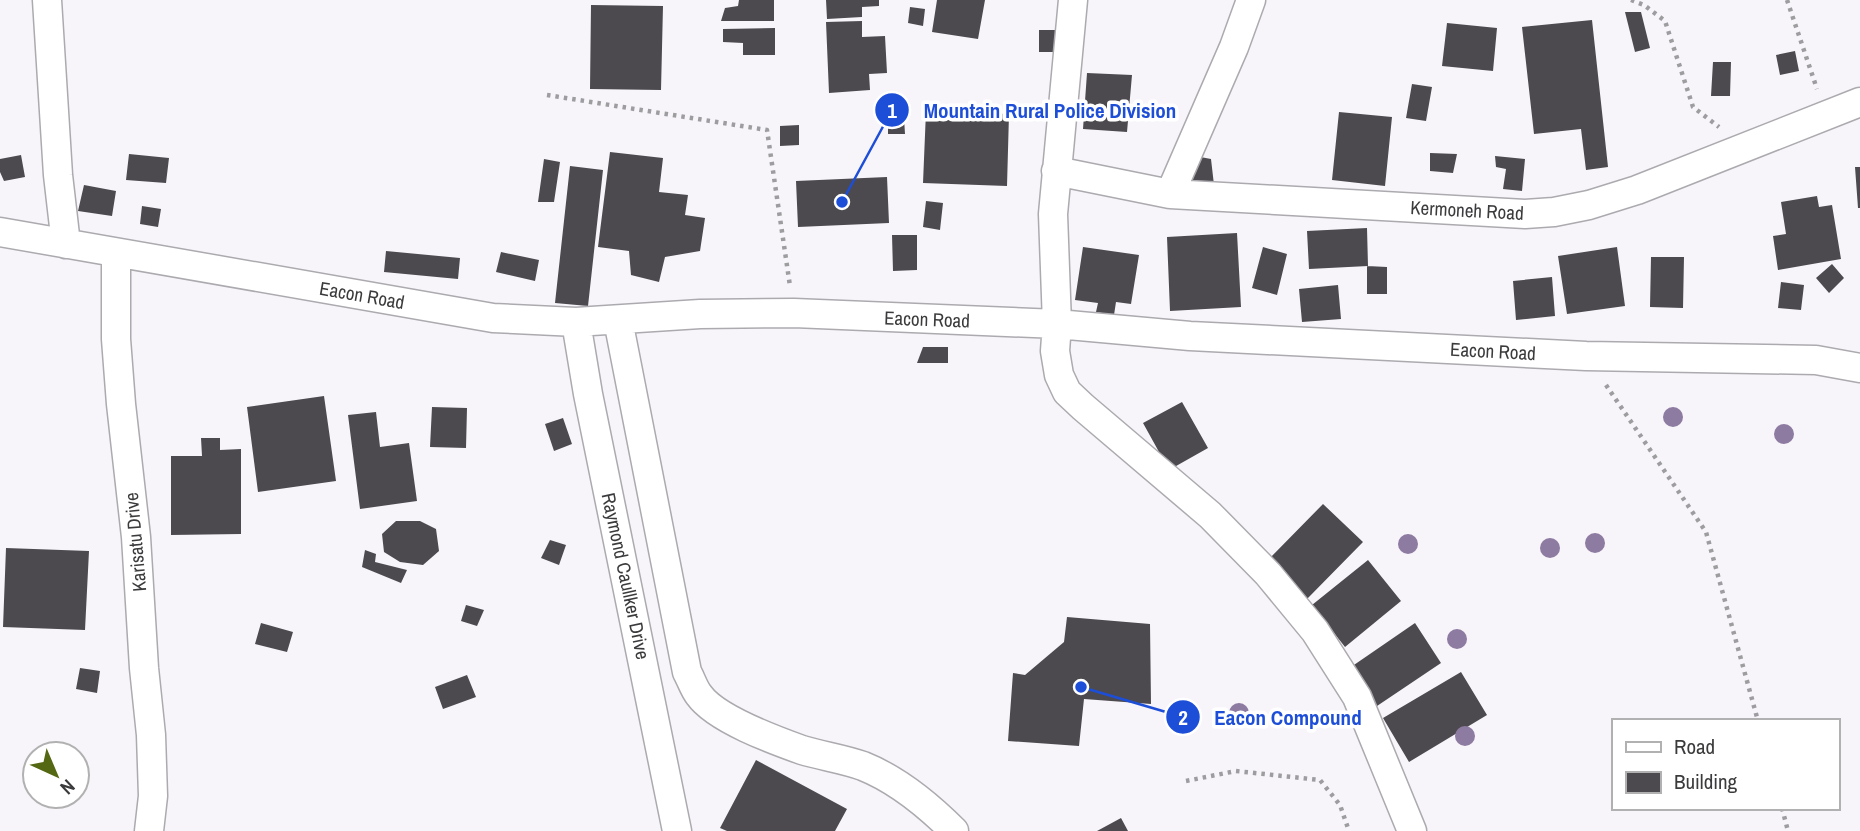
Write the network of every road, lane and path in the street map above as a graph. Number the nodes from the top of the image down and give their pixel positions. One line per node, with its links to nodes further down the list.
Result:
1 (47, 0): 13 (street)
2 (1073, 0): 10 (street)
3 (1251, 0): 11 (street)
4 (1631, 0): 9 (path)
5 (1787, 0): 8 (path)
6 (547, 95): 15 (path)
7 (1860, 102): 8 (street, Kermoneh Road)
8 (1826, 117): 9 (street, Kermoneh Road)
9 (1745, 147): 11 (street, Kermoneh Road)
10 (1056, 171): 11 (street, Kermoneh Road); 18 (street)
11 (1170, 194)
12 (0, 232): 13 (street, Eacon Road)
13 (66, 244): 14 (street, Eacon Road)
14 (116, 253): 17 (street, Eacon Road); 24 (street, Karisatu Drive)
15 (794, 313): 16 (street, Eacon Road); 18 (street, Eacon Road)
16 (618, 320): 17 (street, Eacon Road); 26 (street)
17 (576, 321): 25 (street, Raymond Caullker Drive)
18 (1057, 324): 19 (street, Eacon Road); 28 (street)
19 (1586, 356): 20 (street, Eacon Road); 21 (path)
20 (1860, 368)
21 (1757, 719)
22 (1186, 781): 27 (path)
23 (1783, 810): 29 (path)
24 (149, 831)
25 (677, 831)
26 (954, 831)
27 (1349, 831)
28 (1412, 831)
29 (1788, 831)

